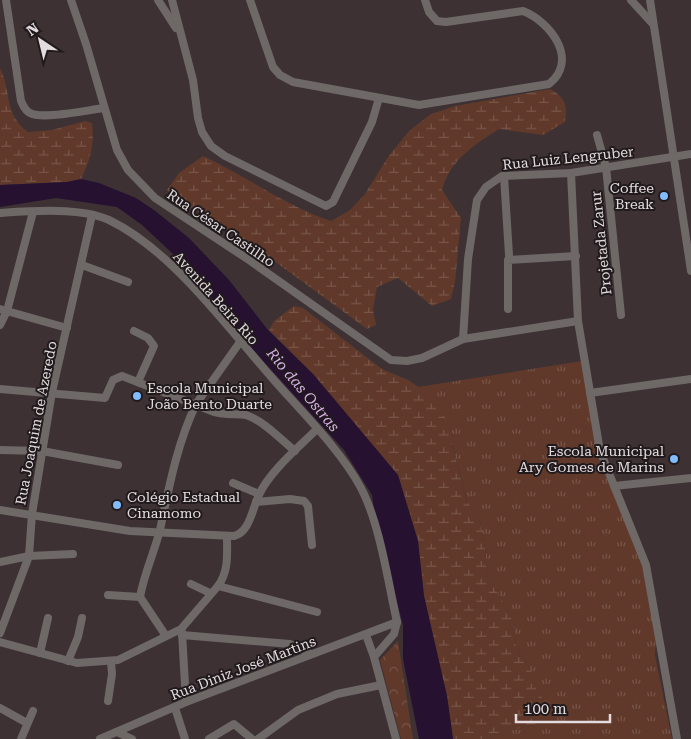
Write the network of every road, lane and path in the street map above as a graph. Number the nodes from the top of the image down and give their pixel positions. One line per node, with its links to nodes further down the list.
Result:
1 (6, 0): 12 (street)
2 (71, 0): 12 (street, Rua César Castilho)
3 (158, 0): 10 (street)
4 (172, 0): 10 (street)
5 (250, 0): 11 (street)
6 (425, 0): 11 (street)
7 (631, 0): 9 (street)
8 (650, 0): 9 (street)
9 (654, 25): 15 (street)
10 (179, 32): 11 (street)
11 (379, 98)
12 (104, 108): 34 (street, Rua César Castilho)
13 (597, 136): 16 (street, Projetada Zarur)
14 (691, 154): 15 (street, Rua Luiz Lengruber)
15 (674, 158): 16 (street, Rua Luiz Lengruber); 25 (street)
16 (606, 167): 17 (street, Rua Luiz Lengruber); 29 (street, Projetada Zarur)
17 (571, 173): 18 (street, Rua Luiz Lengruber); 23 (street)
18 (504, 176): 22 (street); 34 (street, Rua Luiz Lengruber)
19 (32, 212): 20 (street, Avenida Beira Rio); 21 (street, Avenida Beira Rio); 28 (street)
20 (0, 213)
21 (92, 215): 24 (street, Rua Joaquim de Azeredo); 35 (street, Avenida Beira Rio)
22 (509, 255)
23 (576, 256): 27 (street); 30 (street)
24 (82, 265): 26 (street); 32 (street, Rua Joaquim de Azeredo)
25 (691, 271)
26 (128, 282)
27 (508, 309)
28 (3, 310): 31 (street); 32 (street)
29 (621, 315)
30 (578, 321): 34 (street, Rua César Castilho); 40 (street)
31 (0, 325)
32 (67, 328): 39 (street, Rua Joaquim de Azeredo)
33 (134, 330): 37 (street)
34 (463, 339)
35 (240, 342): 41 (street); 42 (street, Avenida Beira Rio)
36 (691, 379): 40 (street)
37 (138, 382): 39 (street); 41 (street)
38 (0, 389): 39 (street)
39 (52, 392): 44 (street, Rua Joaquim de Azeredo)
40 (590, 392): 49 (street)
41 (196, 404): 45 (street); 54 (street)
42 (317, 429): 45 (street); 68 (street, Avenida Beira Rio)
43 (0, 450): 44 (street)
44 (42, 451): 46 (street); 53 (street, Rua Joaquim de Azeredo)
45 (295, 451): 50 (street)
46 (118, 465)
47 (691, 478): 49 (street)
48 (233, 483): 50 (street)
49 (614, 486): 95 (street)
50 (259, 494): 51 (street)
51 (256, 502): 55 (street); 56 (street)
52 (0, 510): 53 (street)
53 (32, 514): 54 (street); 58 (street, Rua Joaquim de Azeredo)
54 (159, 533): 55 (street); 64 (street)
55 (227, 537): 61 (street)
56 (312, 545)
57 (73, 554): 58 (street)
58 (28, 556): 59 (street); 70 (street, Rua Joaquim de Azeredo)
59 (0, 562)
60 (191, 584): 62 (street)
61 (218, 586): 62 (street); 65 (street)
62 (210, 593): 69 (street)
63 (108, 595): 64 (street)
64 (140, 597): 72 (street)
65 (317, 612)
66 (48, 618): 74 (street)
67 (82, 618): 77 (street)
68 (397, 622): 71 (street, Rua Diniz José Martins); 76 (street)
69 (182, 632): 72 (street); 75 (street); 81 (street)
70 (0, 633)
71 (366, 635): 75 (street, Rua Diniz José Martins); 76 (street)
72 (166, 636): 78 (street)
73 (0, 642): 74 (street)
74 (40, 653): 77 (street)
75 (311, 654): 81 (street, Rua Diniz José Martins)
76 (374, 657): 79 (street)
77 (68, 661): 78 (street)
78 (111, 661): 80 (street)
79 (381, 685): 93 (street); 94 (street)
80 (108, 700)
81 (186, 702): 83 (street, Rua Diniz José Martins)
82 (0, 708): 85 (street)
83 (175, 708): 86 (street, Rua Diniz José Martins); 90 (street)
84 (33, 711): 85 (street)
85 (27, 723): 87 (street)
86 (117, 732): 88 (street, Rua Diniz José Martins); 89 (street)
87 (21, 739)
88 (100, 739)
89 (132, 739)
90 (185, 739)
91 (209, 739): 92 (street)
92 (252, 739)
93 (258, 739)
94 (396, 739)
95 (677, 739)

